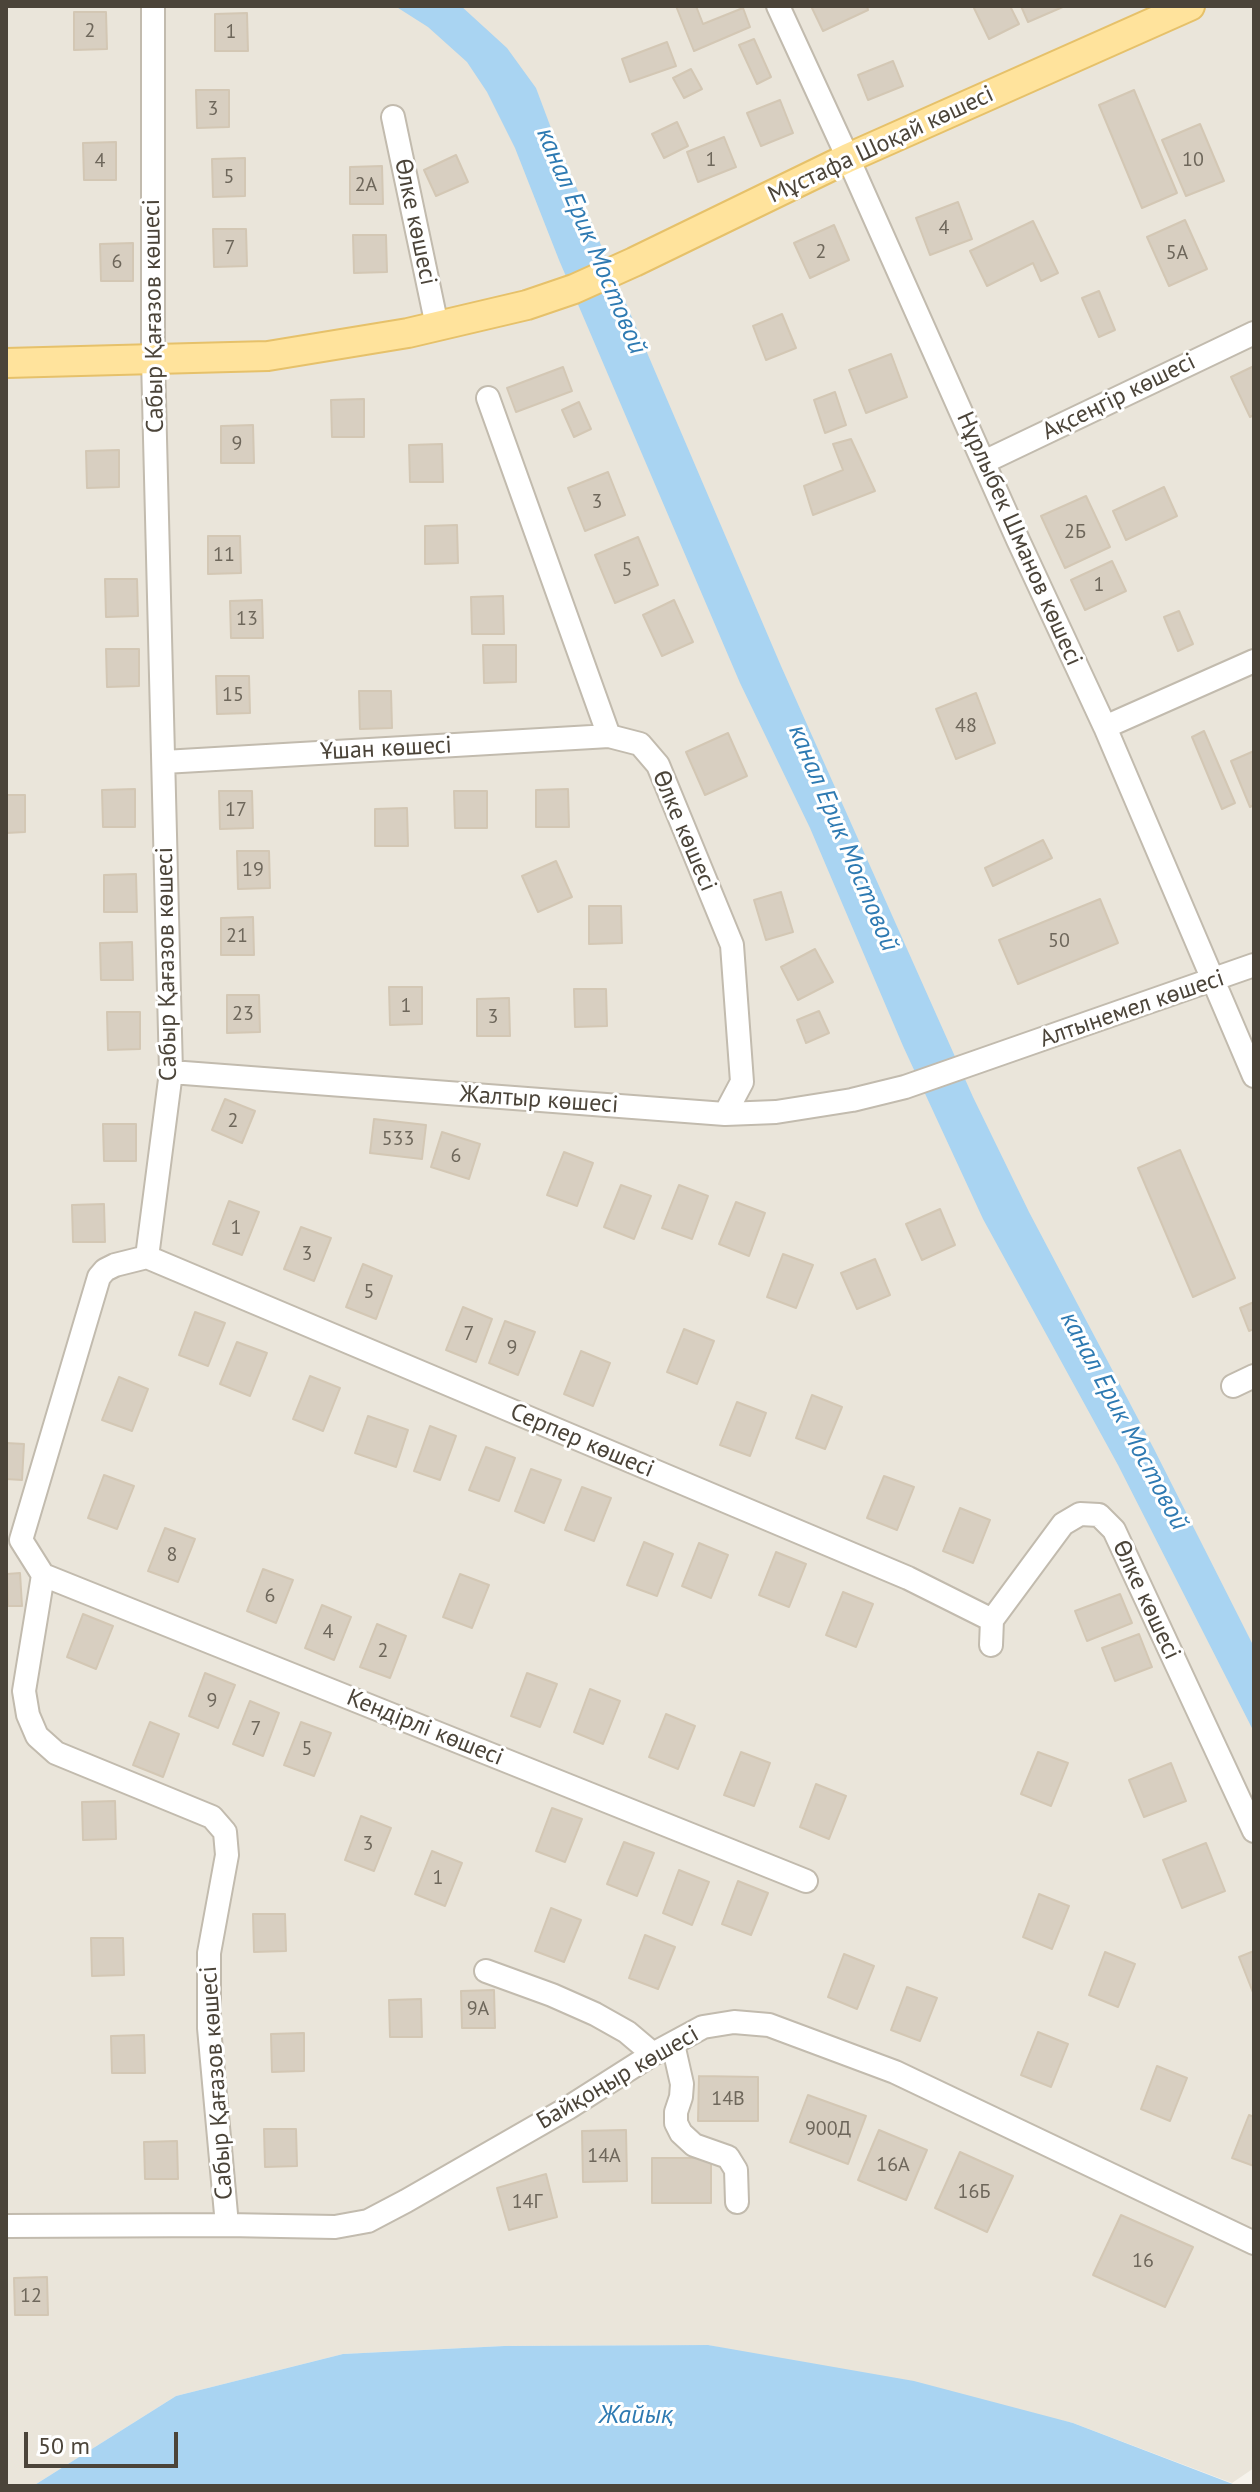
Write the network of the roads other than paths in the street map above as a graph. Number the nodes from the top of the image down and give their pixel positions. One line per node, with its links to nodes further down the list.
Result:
1 (153, 6): 8 (street, Сабыр Қағазов көшесі)
2 (778, 6): 5 (street, Нұрлыбек Шманов көшесі)
3 (1190, 6): 5 (main road, Мұстафа Шоқай көшесi)
4 (393, 117): 6 (street, Өлке көшесі)
5 (848, 158): 6 (main road, Мұстафа Шоқай көшесi); 11 (street, Нұрлыбек Шманов көшесі)
6 (437, 326): 8 (main road, Мұстафа Шоқай көшесi)
7 (1254, 333): 11 (street, Ақсеңгір көшесі)
8 (153, 359): 9 (main road, Мұстафа Шоқай көшесi); 15 (street, Сабыр Қағазов көшесі)
9 (6, 363)
10 (488, 398): 14 (street)
11 (984, 462): 13 (street, Нұрлыбек Шманов көшесі)
12 (1254, 661): 13 (street)
13 (1105, 727): 17 (street, Нұрлыбек Шманов көшесі)
14 (609, 736): 15 (street, Ұшан көшесі); 21 (street, Өлке көшесі)
15 (164, 762): 18 (street, Сабыр Қағазов көшесі)
16 (1254, 965): 17 (street, Алтынемел көшесі)
17 (1214, 981): 19 (street, Нұрлыбек Шманов көшесі); 20 (street, Алтынемел көшесі)
18 (171, 1072): 21 (street, Жалтыр көшесі); 22 (street, Сабыр Қағазов көшесі)
19 (1254, 1076)
20 (905, 1087): 21 (street, Жалтыр көшесі)
21 (725, 1114)
22 (147, 1257): 25 (street); 27 (street, Серпер көшесі)
23 (1254, 1376): 24 (street)
24 (1233, 1386)
25 (14, 1539): 26 (street)
26 (43, 1575): 30 (street, Кендірлі көшесі); 35 (street, Сабыр Қағазов көшесі)
27 (992, 1620): 28 (street); 29 (street, Өлке көшесі)
28 (991, 1645)
29 (1254, 1831)
30 (806, 1881)
31 (486, 1971): 33 (street)
32 (673, 2044): 33 (street, Байқоңыр көшесi); 34 (street); 37 (street, Байқоңыр көшесi)
33 (653, 2054): 35 (street, Байқоңыр көшесi)
34 (737, 2202)
35 (227, 2225): 36 (street, Байқоңыр көшесi)
36 (6, 2226)
37 (1254, 2243)

